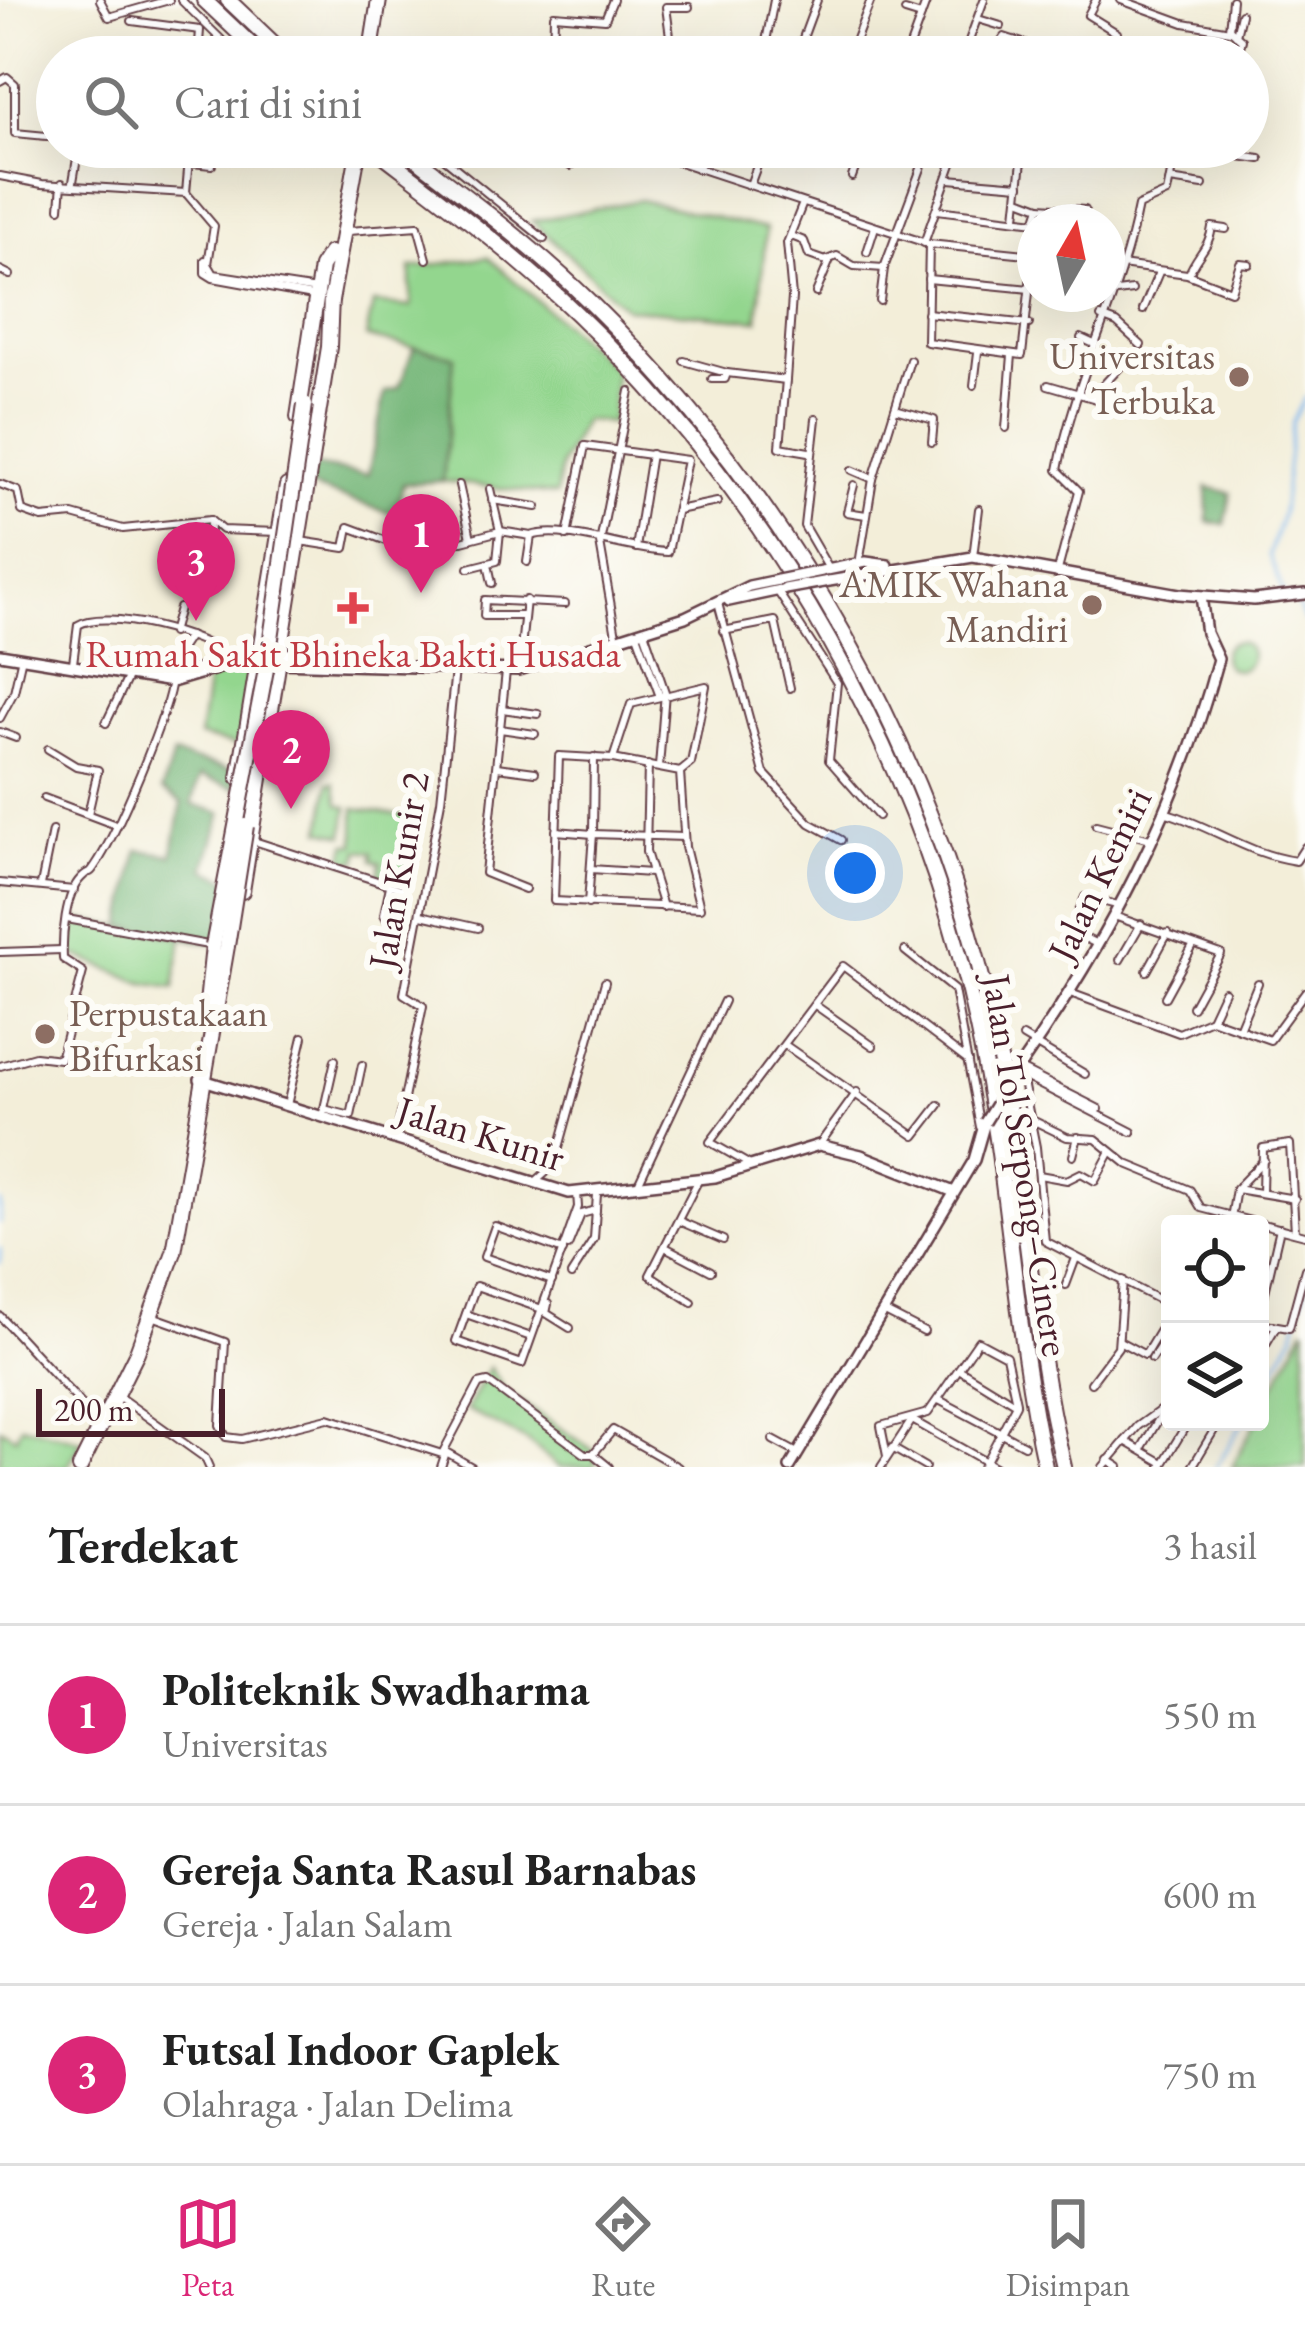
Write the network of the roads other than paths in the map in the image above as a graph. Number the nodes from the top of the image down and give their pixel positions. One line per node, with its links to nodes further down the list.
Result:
1 (100, 0): 2 (street)
2 (169, 0)
3 (181, 0): 26 (street)
4 (204, 0): 27 (highway)
5 (228, 0): 28 (highway)
6 (379, 0): 29 (highway)
7 (614, 0): 30 (street)
8 (774, 0): 32 (street)
9 (817, 0): 33 (street)
10 (871, 0): 34 (street)
11 (927, 0): 20 (street)
12 (984, 0): 21 (street)
13 (1096, 0): 37 (street)
14 (1121, 0): 16 (street)
15 (1233, 0): 24 (street)
16 (1144, 3): 24 (street)
17 (689, 7): 31 (street)
18 (905, 11): 20 (street)
19 (1241, 14): 24 (street)
20 (921, 16): 35 (street)
21 (978, 19): 23 (street); 36 (street)
22 (132, 22): 25 (street)
23 (1001, 26)
24 (1233, 33): 38 (street)
25 (201, 36)
26 (217, 36)
27 (242, 36)
28 (266, 36)
29 (373, 36)
30 (554, 36)
31 (668, 36)
32 (767, 36)
33 (804, 36)
34 (858, 36)
35 (914, 36)
36 (972, 36)
37 (1115, 36)
38 (1237, 36)
39 (0, 81): 40 (street)
40 (36, 135)
41 (73, 168): 59 (street)
42 (188, 168): 64 (street)
43 (349, 168): 55 (highway)
44 (400, 168): 364 (highway, Jalan Tol Serpong–Cinere)
45 (428, 168): 365 (highway, Jalan Tol Serpong–Cinere)
46 (456, 168): 76 (street)
47 (756, 168): 62 (street)
48 (858, 168): 56 (street)
49 (922, 168): 74 (street)
50 (952, 168): 57 (street)
51 (1022, 168): 63 (street)
52 (1172, 168): 58 (street)
53 (698, 169): 62 (street)
54 (0, 176): 60 (street)
55 (348, 176): 73 (highway); 79 (highway)
56 (852, 177)
57 (949, 179): 63 (street); 69 (street)
58 (1170, 180): 61 (street); 84 (street)
59 (73, 182): 60 (street); 64 (street)
60 (62, 183): 68 (street)
61 (1203, 184)
62 (750, 185): 66 (street)
63 (1020, 185): 65 (street)
64 (186, 193): 95 (street)
65 (1018, 199): 67 (street); 70 (street)
66 (803, 203): 71 (street); 75 (street)
67 (1032, 204)
68 (59, 208)
69 (937, 210): 70 (street); 77 (street)
70 (1016, 217)
71 (875, 227): 74 (street); 78 (street)
72 (1226, 229): 88 (street)
73 (344, 231): 81 (street); 95 (highway)
74 (897, 235): 77 (street); 85 (street)
75 (794, 237): 82 (street); 113 (street)
76 (544, 239)
77 (927, 243): 80 (street); 90 (street)
78 (867, 252)
79 (330, 253): 95 (highway); 119 (highway)
80 (1017, 253)
81 (427, 259)
82 (827, 260): 85 (street); 94 (street)
83 (1249, 264): 88 (street)
84 (1126, 267): 87 (street)
85 (884, 268): 96 (street)
86 (0, 270): 89 (street)
87 (1159, 272): 88 (street); 97 (street)
88 (1189, 274)
89 (10, 275)
90 (928, 279): 91 (street); 100 (street)
91 (1017, 289)
92 (1132, 290): 93 (street)
93 (1125, 291)
94 (816, 292)
95 (322, 294): 119 (highway); 141 (highway); 146 (highway)
96 (880, 302)
97 (1143, 310)
98 (1029, 312): 102 (street)
99 (1104, 312): 101 (street)
100 (927, 314): 102 (street); 106 (street)
101 (1101, 317): 104 (street); 105 (street)
102 (1029, 324): 107 (street)
103 (1081, 338): 104 (street)
104 (1094, 344): 117 (street)
105 (1142, 345)
106 (978, 352): 107 (street); 114 (street)
107 (1012, 355): 123 (street)
108 (910, 360): 120 (street)
109 (684, 361): 111 (street)
110 (1122, 365): 118 (street)
111 (727, 373): 112 (street); 113 (street)
112 (712, 379)
113 (786, 380): 126 (street)
114 (974, 385)
115 (1048, 385): 117 (street)
116 (630, 391): 125 (street)
117 (1076, 392): 118 (street); 159 (street)
118 (1092, 396): 121 (street)
119 (309, 406): 242 (highway, bridge)
120 (895, 409): 124 (street); 129 (street)
121 (1145, 413)
122 (816, 418): 126 (street)
123 (1006, 428)
124 (932, 442)
125 (618, 450): 127 (street); 144 (street); 149 (street)
126 (808, 452): 158 (street)
127 (651, 454): 138 (street); 150 (street)
128 (852, 470): 129 (street)
129 (873, 478): 139 (street)
130 (0, 484): 140 (street)
131 (459, 485): 145 (street)
132 (854, 485): 139 (street)
133 (490, 488): 134 (street)
134 (492, 500): 136 (street); 142 (street)
135 (717, 502): 138 (street)
136 (537, 506)
137 (979, 509): 151 (street)
138 (677, 510): 150 (street)
139 (866, 514): 155 (street)
140 (210, 520): 141 (street); 152 (street)
141 (277, 525): 172 (highway)
142 (500, 531): 143 (street); 145 (street); 154 (street)
143 (531, 536): 144 (street); 153 (street)
144 (567, 536): 149 (street)
145 (471, 538): 147 (street)
146 (296, 541): 148 (street); 174 (highway)
147 (458, 542)
148 (392, 543)
149 (600, 543): 150 (street); 175 (street)
150 (636, 548)
151 (973, 557): 156 (street); 159 (street)
152 (208, 560)
153 (527, 562)
154 (488, 564): 157 (street); 160 (street)
155 (859, 564): 156 (street); 158 (street)
156 (899, 566): 158 (street)
157 (469, 568)
158 (827, 574): 161 (street, bridge)
159 (1057, 574): 163 (street)
160 (492, 584)
161 (780, 587): 165 (street); 210 (street)
162 (1305, 594): 163 (street)
163 (1201, 596): 208 (street, Jalan Kemiri)
164 (526, 600): 166 (street); 168 (street); 168 (street)
165 (718, 603): 170 (street); 171 (street)
166 (565, 604)
167 (178, 608): 169 (street)
168 (524, 616): 184 (street)
169 (172, 632): 173 (street); 181 (street)
170 (641, 632): 175 (street); 190 (street)
171 (723, 632): 189 (street); 218 (street)
172 (265, 633): 174 (highway); 182 (highway)
173 (189, 636): 176 (street); 178 (street)
174 (284, 636): 180 (highway)
175 (617, 641): 184 (street)
176 (179, 652)
177 (0, 654): 179 (street)
178 (227, 656): 182 (street); 187 (street)
179 (22, 657): 181 (street); 193 (street)
180 (281, 658): 182 (street); 183 (street); 188 (highway)
181 (73, 663): 186 (street)
182 (260, 665): 187 (street); 188 (highway); 242 (highway)
183 (455, 668): 185 (street); 232 (street, Jalan Kunir 2)
184 (518, 670): 185 (street)
185 (506, 671): 191 (street)
186 (126, 673): 187 (street); 194 (street)
187 (172, 678): 211 (street)
188 (277, 683): 220 (highway)
189 (790, 688)
190 (662, 693): 201 (street); 204 (street); 206 (street)
191 (502, 709): 192 (street); 195 (street)
192 (538, 714)
193 (0, 718)
194 (106, 723)
195 (500, 729): 197 (street); 203 (street)
196 (0, 732): 198 (street)
197 (535, 734)
198 (16, 738)
199 (48, 749): 209 (street)
200 (594, 757): 201 (street); 214 (street); 215 (street)
201 (614, 759): 202 (street)
202 (648, 765): 204 (street); 216 (street)
203 (496, 766): 205 (street); 227 (street)
204 (659, 767): 206 (street)
205 (535, 772)
206 (680, 772): 217 (street)
207 (44, 798): 209 (street)
208 (1167, 813): 219 (street, Jalan Kemiri); 221 (street)
209 (88, 814): 211 (street)
210 (878, 816)
211 (114, 824): 228 (street)
212 (1096, 825): 219 (street)
213 (52, 831): 225 (street)
214 (556, 831): 215 (street); 229 (street)
215 (592, 834): 216 (street); 222 (street)
216 (645, 836): 217 (street); 223 (street)
217 (684, 837): 230 (street)
218 (842, 840)
219 (1154, 840): 231 (street, Jalan Kemiri)
220 (252, 841): 226 (street); 242 (highway)
221 (1305, 847)
222 (591, 869): 223 (street); 229 (street)
223 (651, 873): 230 (street)
224 (0, 883): 225 (street)
225 (41, 885): 228 (street)
226 (390, 886): 226 (street)
227 (525, 889)
228 (74, 890): 233 (street)
229 (588, 904): 230 (street)
230 (663, 907)
231 (1120, 912): 234 (street); 235 (street); 239 (street, Jalan Kemiri)
232 (421, 915): 237 (street); 279 (street, Jalan Kunir 2)
233 (67, 919): 241 (street); 242 (street)
234 (1074, 923)
235 (1141, 924): 238 (street); 245 (street)
236 (1062, 927): 239 (street)
237 (478, 928)
238 (1168, 933): 240 (street); 246 (street)
239 (1101, 945): 251 (street, Jalan Kemiri)
240 (1193, 946): 252 (street); 255 (street)
241 (63, 950): 244 (street); 266 (street)
242 (217, 950): 269 (highway)
243 (905, 951): 264 (street)
244 (0, 952)
245 (1120, 960)
246 (1147, 971)
247 (605, 982): 287 (street)
248 (1258, 983): 257 (street)
249 (1224, 991): 256 (street)
250 (1305, 992): 257 (street)
251 (1073, 994): 256 (street); 260 (street, Jalan Kemiri)
252 (1165, 997)
253 (724, 1001): 288 (street)
254 (815, 1005): 261 (street); 262 (street); 264 (street)
255 (1192, 1007)
256 (1211, 1018): 257 (street)
257 (1239, 1029)
258 (303, 1037): 271 (street)
259 (1023, 1037): 260 (street)
260 (1035, 1044): 267 (street, Jalan Kemiri); 268 (street)
261 (785, 1045): 270 (street); 284 (street)
262 (873, 1046)
263 (335, 1060): 274 (street)
264 (968, 1061): 276 (street)
265 (362, 1065): 274 (street)
266 (0, 1066)
267 (1020, 1071): 273 (street); 275 (street); 276 (street, Jalan Kemiri, bridge); 277 (street)
268 (1085, 1074)
269 (202, 1080): 271 (street, Jalan Kunir); 319 (highway); 339 (highway)
270 (857, 1092): 272 (street); 280 (street)
271 (286, 1105): 274 (street, Jalan Kunir)
272 (939, 1105)
273 (1099, 1109)
274 (323, 1113): 279 (street, Jalan Kunir)
275 (1030, 1118): 278 (street); 285 (street)
276 (983, 1126): 290 (street, Jalan Kemiri)
277 (1132, 1132)
278 (1078, 1137): 281 (street); 282 (street)
279 (396, 1138): 287 (street, Jalan Kunir)
280 (819, 1145): 284 (street, Jalan Kunir); 290 (street)
281 (1110, 1152): 285 (street); 296 (street)
282 (1073, 1156)
283 (1264, 1160): 289 (street); 292 (street); 294 (street)
284 (755, 1167): 286 (street, Jalan Kunir)
285 (1040, 1175): 306 (street)
286 (699, 1179): 288 (street, Jalan Kunir); 298 (street)
287 (535, 1182): 291 (street, Jalan Kunir)
288 (638, 1184): 293 (street, Jalan Kunir)
289 (1236, 1189): 292 (street); 297 (street)
290 (954, 1192): 316 (street, Jalan Kemiri)
291 (578, 1193): 293 (street, Jalan Kunir); 305 (street)
292 (1262, 1193): 294 (street)
293 (596, 1194): 295 (street)
294 (1295, 1199): 301 (street)
295 (596, 1210): 310 (street); 323 (street)
296 (1217, 1215)
297 (1231, 1215)
298 (679, 1221): 303 (street); 304 (street)
299 (1269, 1226): 300 (street)
300 (1280, 1228): 301 (street); 309 (street)
301 (1295, 1232): 302 (street)
302 (1305, 1235)
303 (723, 1240)
304 (664, 1247): 308 (street); 314 (street)
305 (562, 1250): 312 (street); 312 (street)
306 (1076, 1258): 311 (street); 313 (street)
307 (1305, 1269): 322 (street)
308 (711, 1271)
309 (1269, 1275)
310 (571, 1276)
311 (1123, 1280): 320 (street); 328 (street)
312 (552, 1281): 315 (street)
313 (1066, 1285)
314 (692, 1302)
315 (542, 1310): 317 (street); 326 (street)
316 (885, 1312): 325 (street); 350 (street, Jalan Kemiri)
317 (466, 1314): 326 (street); 326 (street)
318 (0, 1316): 339 (street)
319 (152, 1316): 333 (highway); 347 (street)
320 (1163, 1323)
321 (1269, 1325): 322 (street)
322 (1276, 1327): 327 (street)
323 (570, 1328)
324 (1161, 1328): 328 (street)
325 (924, 1331)
326 (532, 1337)
327 (1269, 1339)
328 (1119, 1341): 332 (street)
329 (1161, 1346): 330 (street)
330 (1152, 1359)
331 (962, 1371): 334 (street); 335 (street); 335 (street)
332 (1091, 1383)
333 (116, 1395): 354 (highway); 355 (street)
334 (939, 1400): 338 (street); 342 (street)
335 (1016, 1402): 342 (street)
336 (1161, 1409): 344 (street)
337 (1161, 1415): 346 (street)
338 (912, 1420): 348 (street); 348 (street); 352 (street)
339 (97, 1421): 354 (highway)
340 (1183, 1431): 353 (street)
341 (1214, 1431): 367 (street)
342 (1000, 1437): 345 (street); 352 (street)
343 (773, 1440): 350 (street)
344 (1126, 1441): 346 (street); 351 (street)
345 (1024, 1445)
346 (1142, 1449): 353 (street)
347 (446, 1452): 349 (street); 356 (street); 357 (street)
348 (889, 1452): 361 (street); 362 (street)
349 (593, 1454): 358 (street); 359 (street)
350 (799, 1454): 360 (street, Jalan Kemiri)
351 (1106, 1463): 366 (street)
352 (984, 1465): 363 (street)
353 (1162, 1465)
354 (77, 1467)
355 (209, 1467)
356 (441, 1467)
357 (472, 1467)
358 (609, 1467)
359 (678, 1467)
360 (790, 1467)
361 (881, 1467)
362 (925, 1467)
363 (995, 1467)
364 (1045, 1467)
365 (1064, 1467)
366 (1119, 1467)
367 (1192, 1467)

